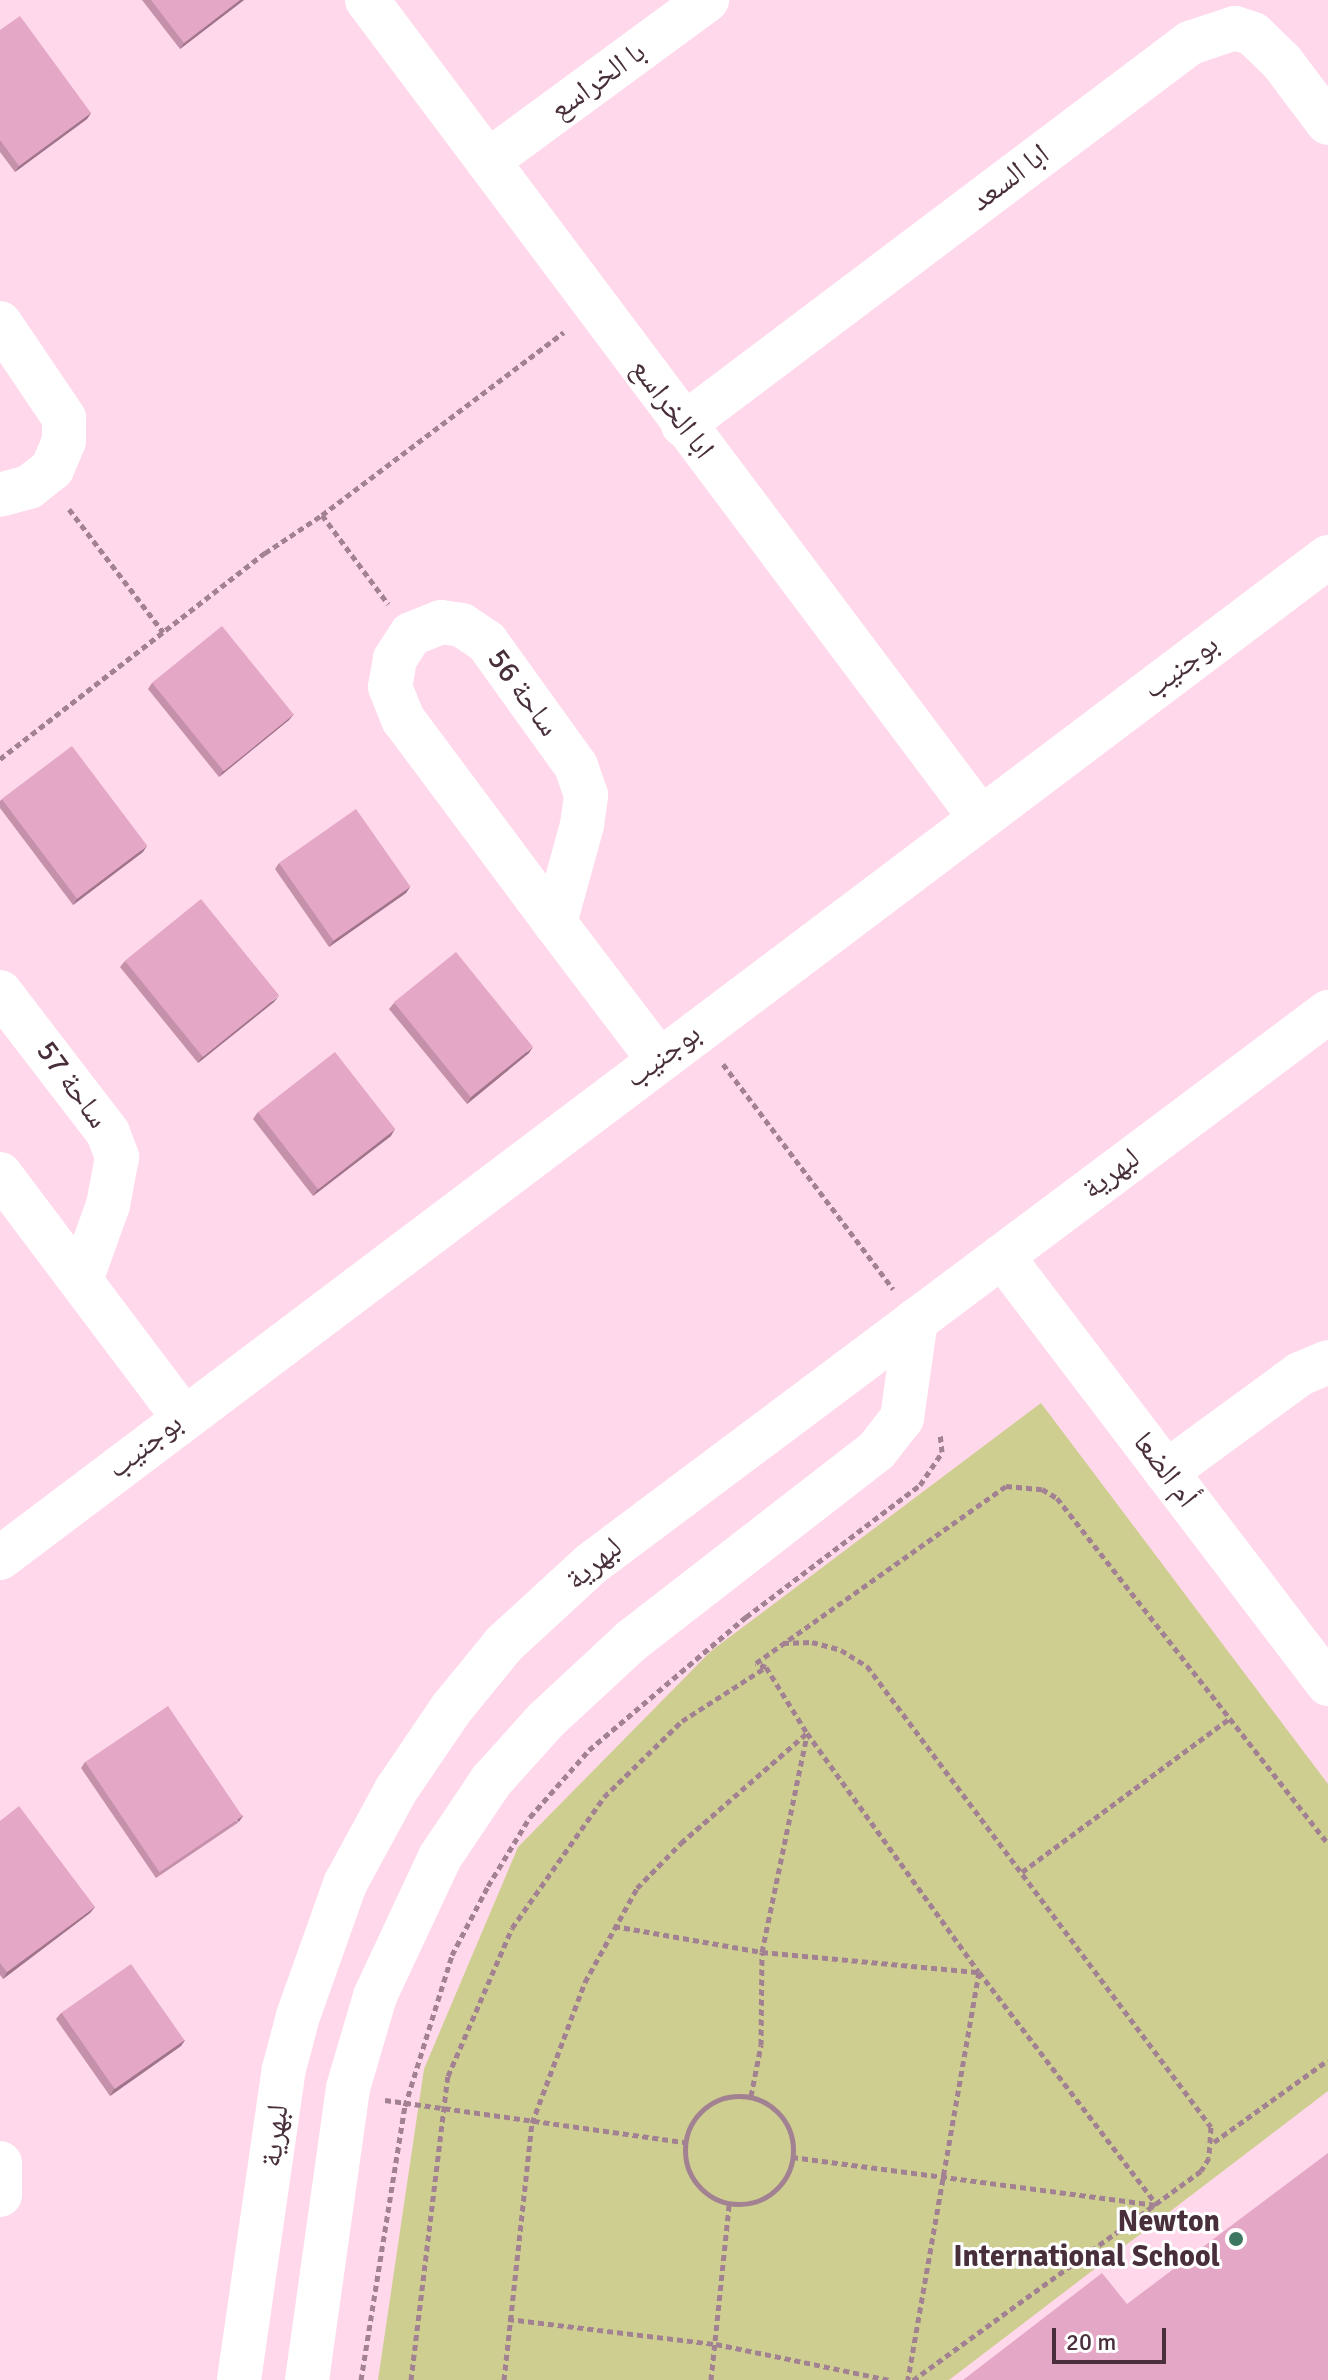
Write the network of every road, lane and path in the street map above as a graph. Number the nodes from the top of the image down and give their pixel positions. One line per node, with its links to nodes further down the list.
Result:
1 (367, 0): 4 (street, ابا الخراسع)
2 (707, 0): 4 (street, با الخراسع)
3 (1328, 123): 7 (street, ابا السعد)
4 (488, 161): 5 (street, ابا الخراسع)
5 (596, 307): 7 (street, ابا الخراسع); 10 (path)
6 (0, 323): 8 (street)
7 (683, 425): 15 (street, ابا الخراسع)
8 (43, 476): 9 (street); 12 (path)
9 (0, 495)
10 (322, 515): 12 (path); 13 (path)
11 (1328, 557): 15 (street, بوجنيب)
12 (163, 632): 14 (path)
13 (411, 634): 16 (street); 16 (street, ساحة 56)
14 (0, 759)
15 (980, 817): 19 (street, بوجنيب)
16 (555, 923): 20 (street)
17 (0, 992): 23 (street, ساحة 57)
18 (1328, 1012): 22 (street, لبهرية)
19 (698, 1031): 20 (street, بوجنيب); 24 (path)
20 (659, 1060): 26 (street, بوجنيب)
21 (0, 1174): 23 (street)
22 (1002, 1256): 24 (street, لبهرية); 28 (street, أم الضعا)
23 (81, 1280): 26 (street)
24 (916, 1320): 40 (street); 41 (street, لبهرية)
25 (1328, 1362): 28 (street)
26 (183, 1417): 29 (street, بوجنيب)
27 (940, 1426): 45 (path)
28 (1166, 1472): 32 (street, أم الضعا)
29 (0, 1558)
30 (782, 1643): 31 (path); 33 (path); 36 (path)
31 (766, 1667): 34 (path); 46 (path)
32 (1328, 1684)
33 (1230, 1718): 35 (path); 36 (path)
34 (807, 1733): 37 (path); 38 (path); 39 (path)
35 (1328, 1844)
36 (1022, 1872): 49 (path)
37 (614, 1926): 38 (path); 47 (path)
38 (762, 1952): 39 (path); 44 (path)
39 (979, 1972): 53 (path); 57 (path)
40 (375, 1996): 41 (street); 43 (street)
41 (298, 2016): 51 (street, لبهرية)
42 (1328, 2060): 49 (path)
43 (348, 2088): 45 (path); 54 (street)
44 (751, 2096): 48 (path); 50 (path)
45 (405, 2106): 46 (path); 62 (path)
46 (441, 2111): 47 (path); 63 (path)
47 (532, 2123): 48 (path); 58 (path)
48 (685, 2142): 56 (path)
49 (1213, 2143): 57 (path)
50 (792, 2157): 53 (path); 56 (path)
51 (273, 2159): 54 (street); 60 (street, لبهرية)
52 (0, 2163): 55 (street)
53 (944, 2178): 57 (path); 67 (path)
54 (333, 2193): 61 (street)
55 (0, 2195)
56 (729, 2205): 59 (path)
57 (1157, 2205): 67 (path)
58 (508, 2319): 59 (path); 64 (path)
59 (716, 2344): 65 (path); 66 (path)
60 (239, 2380)
61 (307, 2380)
62 (361, 2380)
63 (411, 2380)
64 (504, 2380)
65 (711, 2380)
66 (890, 2380)
67 (910, 2380)

